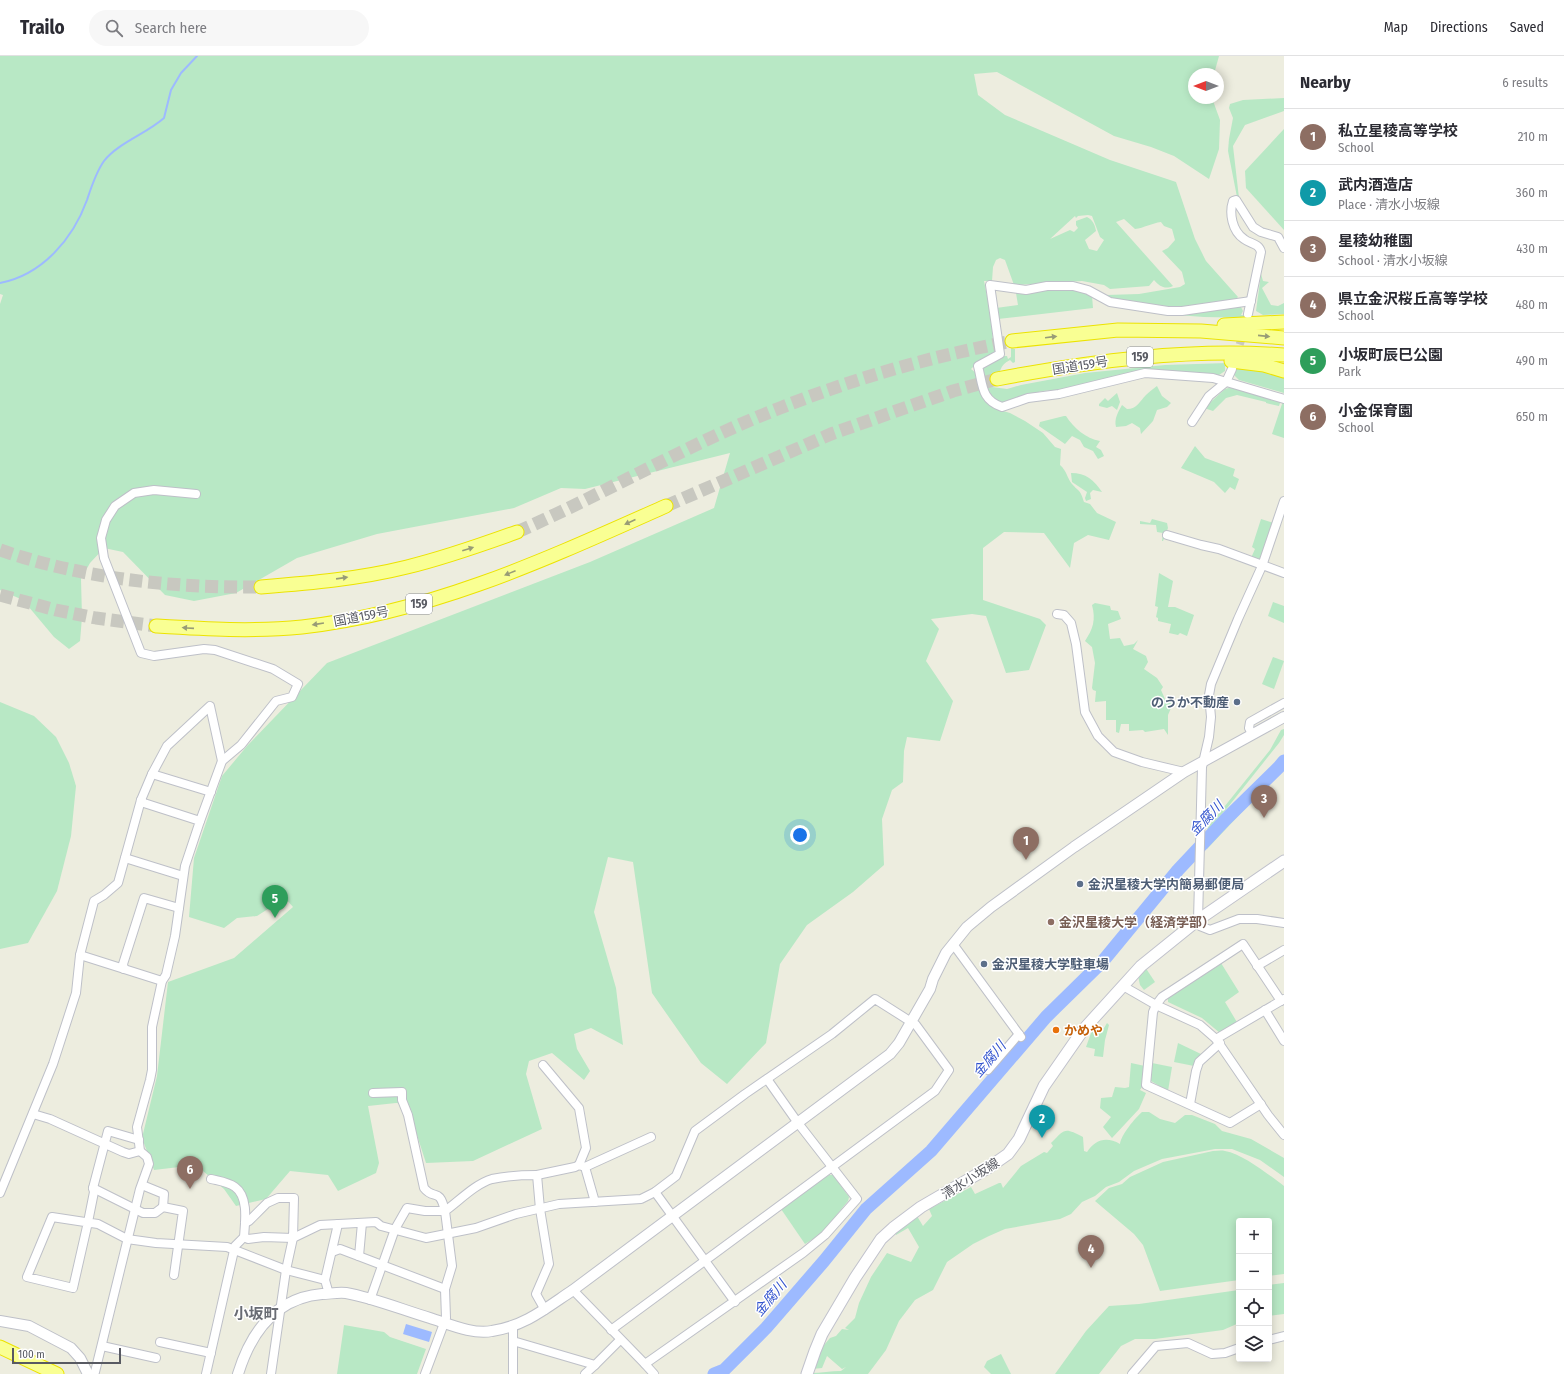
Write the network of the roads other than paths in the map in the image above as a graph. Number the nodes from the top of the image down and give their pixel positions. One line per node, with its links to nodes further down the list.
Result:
1 (1284, 248): 2 (street)
2 (1251, 301): 3 (street); 13 (street)
3 (1248, 314)
4 (1284, 322): 5 (highway, 159)
5 (1118, 330): 6 (highway, 159, one-way to 6); 7 (highway, 159, one-way to 5)
6 (1284, 338)
7 (1012, 341)
8 (1284, 355): 11 (highway, 国道159号 / 159)
9 (1232, 369): 13 (street)
10 (1284, 371): 11 (highway, 159)
11 (1024, 374): 12 (highway, 国道159号 / 159)
12 (997, 379)
13 (1226, 382): 14 (street); 15 (street)
14 (1284, 399)
15 (1192, 422)
16 (196, 494): 30 (street)
17 (1284, 501): 21 (street)
18 (666, 506): 25 (highway, 国道159号 / 159, one-way to 25)
19 (517, 532): 23 (highway, one-way to 19)
20 (1167, 535): 21 (street)
21 (1262, 566): 22 (street); 29 (street)
22 (1284, 573)
23 (262, 586)
24 (1057, 614): 31 (street)
25 (156, 626)
26 (1284, 704): 28 (street)
27 (1282, 718): 28 (street)
28 (1252, 734): 29 (street)
29 (1203, 760): 31 (street); 40 (street)
30 (222, 761): 32 (street); 33 (street)
31 (1184, 772): 42 (street)
32 (152, 774): 33 (street); 34 (street)
33 (211, 792): 35 (street)
34 (141, 800): 35 (street); 36 (street)
35 (200, 821): 38 (street)
36 (125, 858): 38 (street); 44 (street)
37 (1284, 861): 40 (main road, 清水小坂線)
38 (183, 876): 39 (street)
39 (179, 908): 46 (street); 47 (street)
40 (1198, 920): 41 (street); 48 (main road, 清水小坂線)
41 (1284, 923)
42 (953, 944): 52 (street); 56 (street)
43 (1284, 950): 45 (street)
44 (80, 955): 46 (street); 61 (street)
45 (1258, 966): 49 (street); 50 (street)
46 (124, 969): 47 (street)
47 (162, 981): 65 (street)
48 (1123, 986): 50 (street); 133 (main road, 清水小坂線)
49 (1282, 1000): 51 (street)
50 (1156, 1005): 53 (street); 59 (street)
51 (1265, 1010): 53 (street); 54 (street)
52 (911, 1021): 57 (street); 62 (street); 69 (street)
53 (1218, 1041): 59 (street); 60 (street)
54 (1284, 1041)
55 (543, 1065): 68 (street)
56 (988, 1070)
57 (767, 1079): 62 (street); 74 (street)
58 (373, 1093): 80 (street)
59 (1190, 1104): 60 (street)
60 (1261, 1104): 63 (street)
61 (33, 1114): 66 (street); 75 (street)
62 (798, 1123): 69 (street); 81 (street)
63 (1284, 1135)
64 (651, 1137): 68 (street)
65 (139, 1140): 66 (street); 67 (street)
66 (105, 1144): 67 (street); 73 (street)
67 (140, 1151): 72 (street)
68 (582, 1166): 70 (street); 76 (street)
69 (833, 1166): 95 (street); 104 (street)
70 (537, 1175): 78 (street); 80 (street)
71 (211, 1179): 83 (street)
72 (142, 1184): 77 (street); 79 (street)
73 (93, 1188): 79 (street); 82 (street)
74 (655, 1192): 76 (street); 81 (street)
75 (0, 1193)
76 (595, 1202): 78 (street)
77 (163, 1207): 79 (street); 91 (street)
78 (540, 1209): 87 (street); 106 (street)
79 (135, 1210): 90 (street)
80 (445, 1211): 86 (street); 87 (street)
81 (672, 1216): 95 (street); 101 (street)
82 (88, 1222): 82 (street); 90 (street)
83 (245, 1223): 88 (street); 89 (street)
84 (362, 1223): 85 (street); 86 (street); 94 (street)
85 (338, 1224): 89 (street); 93 (street)
86 (395, 1229): 87 (street); 96 (street)
87 (448, 1234): 100 (street)
88 (244, 1237): 89 (street); 92 (street)
89 (293, 1238): 97 (street)
90 (127, 1239): 91 (street); 116 (street)
91 (179, 1244): 92 (street); 98 (street)
92 (234, 1249): 97 (street); 119 (street)
93 (332, 1252): 94 (street); 99 (street)
94 (359, 1256): 96 (street)
95 (704, 1260): 104 (street); 110 (street)
96 (382, 1266): 100 (street); 103 (street)
97 (286, 1270): 99 (street); 105 (street)
98 (174, 1275)
99 (325, 1280): 102 (street)
100 (445, 1289): 108 (street)
101 (573, 1290): 106 (street); 110 (street)
102 (329, 1294): 103 (street); 105 (street)
103 (370, 1300): 108 (street)
104 (735, 1302): 121 (street)
105 (281, 1307): 127 (street); 128 (street)
106 (545, 1310): 109 (street)
107 (0, 1321): 124 (street)
108 (443, 1323): 109 (street); 129 (street)
109 (513, 1325): 114 (street)
110 (611, 1330): 113 (street)
111 (1284, 1336): 112 (street)
112 (1272, 1339)
113 (620, 1340): 121 (street); 122 (street)
114 (513, 1341): 122 (street); 130 (street)
115 (160, 1342): 119 (street)
116 (102, 1346): 120 (street); 125 (street)
117 (0, 1347): 123 (highway)
118 (1236, 1349): 134 (street)
119 (211, 1353): 126 (street)
120 (156, 1358)
121 (645, 1364): 132 (street)
122 (595, 1365): 131 (street)
123 (57, 1374)
124 (88, 1374)
125 (93, 1374)
126 (206, 1374)
127 (238, 1374)
128 (271, 1374)
129 (425, 1374)
130 (513, 1374)
131 (585, 1374)
132 (654, 1374)
133 (807, 1374)
134 (1132, 1374)

